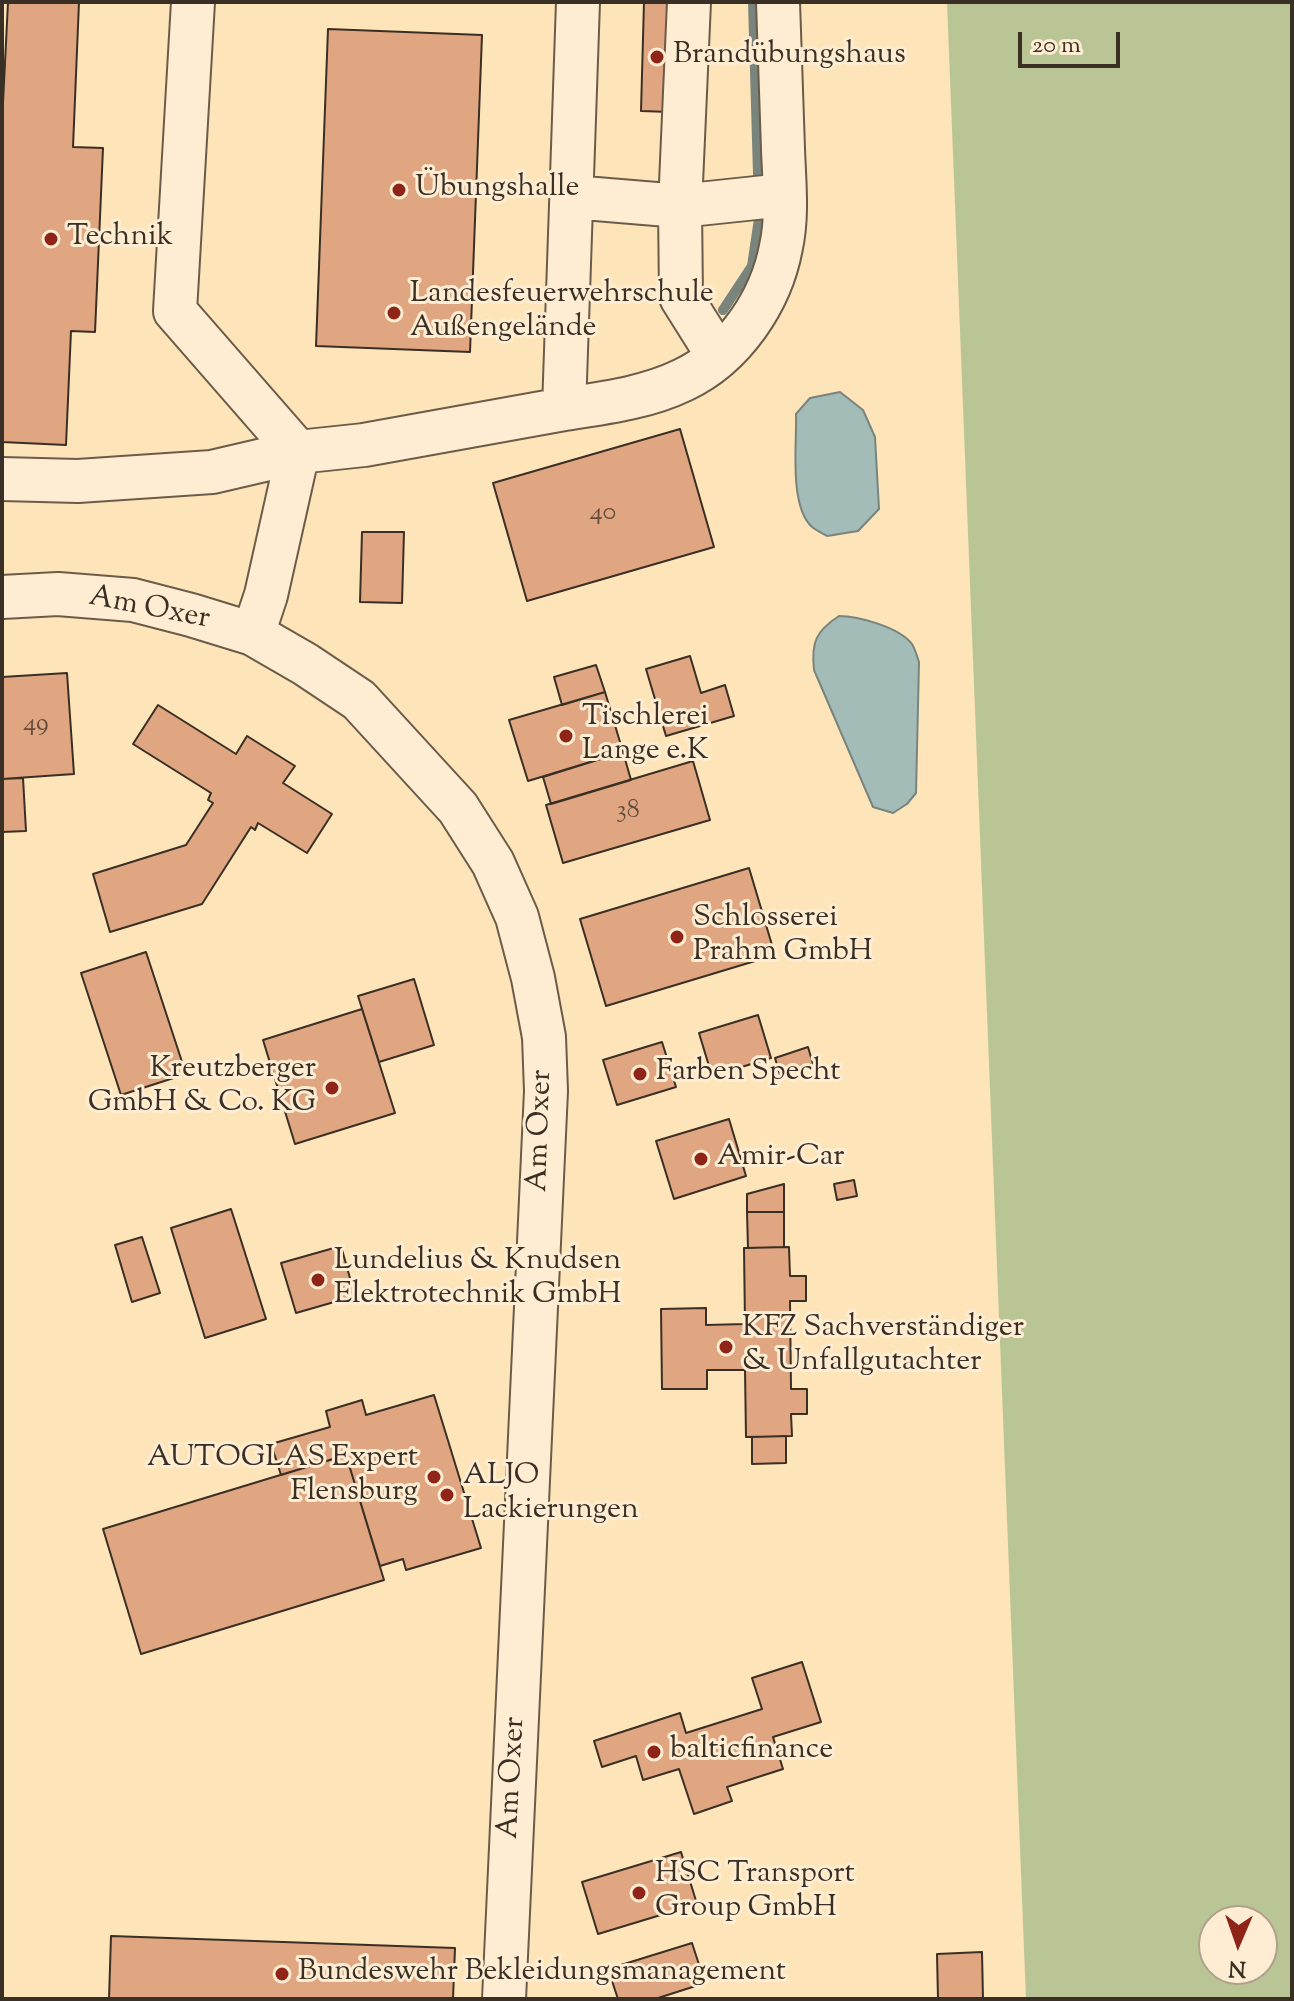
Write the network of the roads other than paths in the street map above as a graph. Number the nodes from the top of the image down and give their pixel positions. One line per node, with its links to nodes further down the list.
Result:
1 (193, 2): 10 (street)
2 (578, 2): 6 (street)
3 (689, 2): 7 (street)
4 (778, 2): 5 (street)
5 (784, 195): 7 (street); 8 (street)
6 (572, 197): 7 (street); 9 (street)
7 (680, 206): 8 (street)
8 (718, 356): 9 (street)
9 (564, 409): 10 (street)
10 (298, 452): 11 (street); 13 (street)
11 (2, 479)
12 (2, 597): 13 (street, Am Oxer)
13 (253, 634): 14 (street, Am Oxer)
14 (504, 1999)

